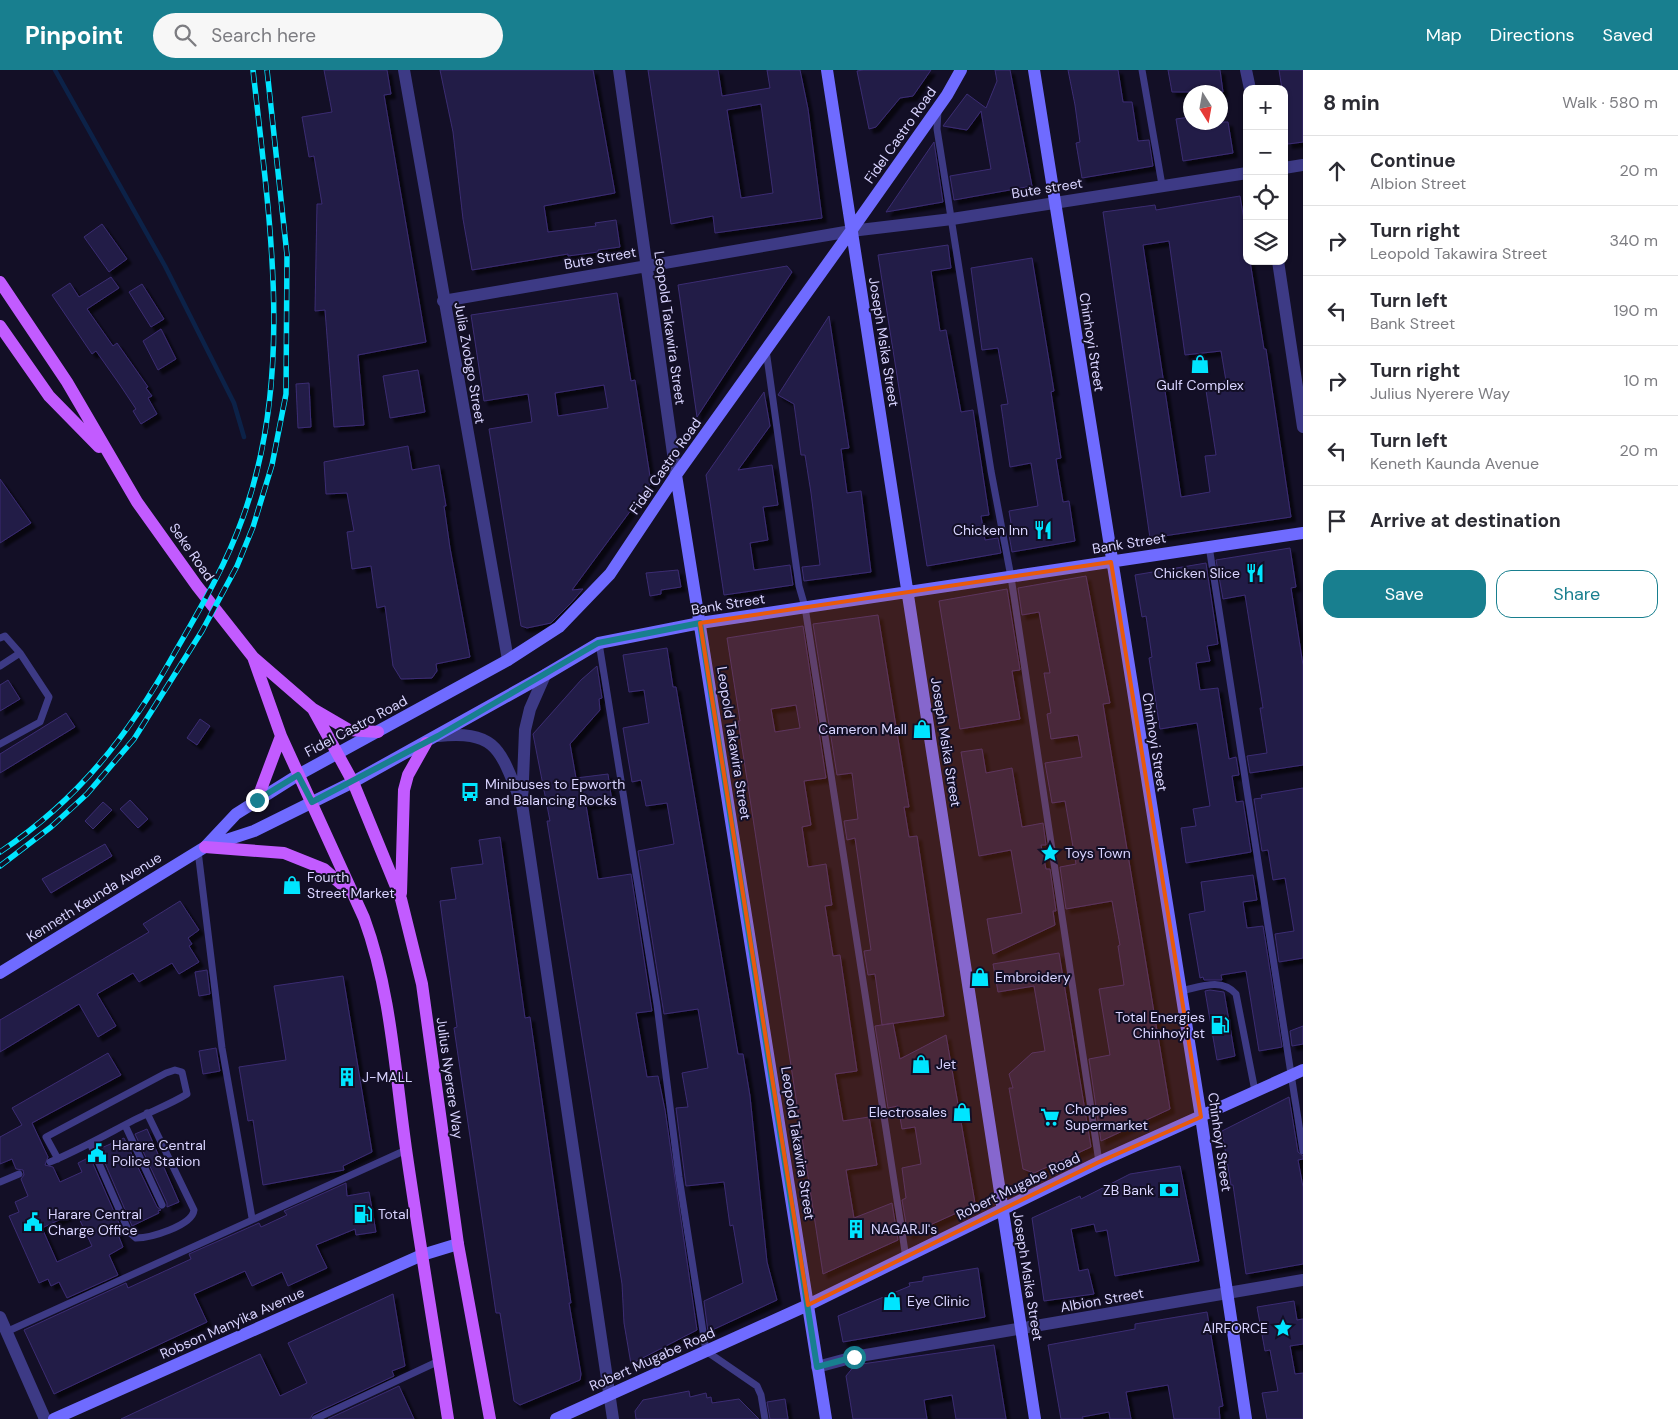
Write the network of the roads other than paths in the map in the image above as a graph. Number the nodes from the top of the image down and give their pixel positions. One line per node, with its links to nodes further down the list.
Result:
1 (404, 70): 20 (street, Julia Zvobgo Street)
2 (619, 70): 18 (street, Leopold Takawira Street)
3 (827, 70): 16 (main road, Joseph Msika Street)
4 (961, 70): 9 (main road, Fidel Castro Road)
5 (1034, 70): 14 (main road, Chinhoyi Street)
6 (1142, 70): 13 (lane)
7 (1246, 70): 8 (street)
8 (1249, 85)
9 (938, 108): 15 (lane); 16 (main road, Fidel Castro Road)
10 (1303, 165): 11 (street)
11 (1288, 167)
12 (1243, 174): 13 (street, Bute street)
13 (1162, 185): 14 (street, Bute street)
14 (1055, 202): 15 (street, Bute street); 28 (main road, Chinhoyi Street)
15 (952, 219): 16 (street, Bute street); 29 (lane)
16 (851, 231): 18 (street, Bute Street); 22 (main road, Fidel Castro Road); 30 (main road, Joseph Msika Street)
17 (1279, 265): 23 (street)
18 (646, 266): 20 (street, Bute Street); 25 (street, Leopold Takawira Street)
19 (0, 282): 24 (main road, Seke Road)
20 (443, 301): 37 (street, Julia Zvobgo Street)
21 (0, 326): 24 (main road, Seke Road)
22 (766, 349): 25 (main road, Fidel Castro Road); 31 (lane)
23 (1303, 427)
24 (111, 460): 36 (main road, Seke Road)
25 (676, 475): 32 (main road, Leopold Takawira Street); 37 (main road, Fidel Castro Road)
26 (1303, 532): 27 (main road, Bank Street)
27 (1209, 546): 28 (main road, Bank Street); 58 (lane)
28 (1111, 562): 29 (main road, Bank Street); 56 (main road, Chinhoyi Street)
29 (1011, 577): 30 (main road, Bank Street); 68 (lane)
30 (908, 592): 31 (main road, Bank Street); 72 (main road, Joseph Msika Street)
31 (805, 607): 32 (main road, Bank Street); 76 (lane)
32 (700, 623): 34 (main road, Bank Street); 79 (main road, Leopold Takawira Street)
33 (0, 638): 35 (lane)
34 (598, 643): 39 (main road, Bank Street); 83 (lane)
35 (20, 653): 38 (lane); 45 (lane)
36 (253, 657): 40 (main road); 42 (main road)
37 (508, 660): 41 (main road, Fidel Castro Road)
38 (0, 666)
39 (545, 675): 43 (main road, Bank Street); 51 (street)
40 (313, 709): 41 (main road); 46 (main road, Julius Nyerere Way)
41 (378, 732): 46 (main road, Fidel Castro Road)
42 (281, 736): 47 (main road); 49 (main road)
43 (438, 736): 44 (main road, Bank Street); 51 (street)
44 (426, 743): 48 (main road, Bank Street); 54 (main road)
45 (0, 744)
46 (338, 753): 47 (main road, Fidel Castro Road); 48 (main road, Julius Nyerere Way)
47 (298, 775): 49 (main road, Fidel Castro Road); 50 (main road)
48 (354, 782): 50 (main road, Bank Street); 54 (main road, Julius Nyerere Way)
49 (257, 800): 52 (main road, Fidel Castro Road)
50 (312, 802): 52 (main road, Bank Street); 53 (main road)
51 (522, 804): 86 (street)
52 (201, 849): 53 (main road); 55 (main road, Kenneth Kaunda Avenue); 73 (lane)
53 (351, 892): 64 (main road)
54 (401, 899): 74 (main road, Julius Nyerere Way)
55 (0, 973)
56 (1181, 991): 59 (lane); 61 (main road, Chinhoyi Street)
57 (1303, 1070): 58 (main road, Robert Mugabe Road)
58 (1291, 1075): 59 (main road, Robert Mugabe Road); 65 (lane)
59 (1255, 1091): 61 (main road, Robert Mugabe Road)
60 (147, 1113): 62 (lane); 63 (lane); 66 (lane)
61 (1201, 1117): 68 (main road, Robert Mugabe Road); 78 (main road, Chinhoyi Street)
62 (125, 1125): 63 (lane); 71 (lane)
63 (90, 1143): 66 (lane)
64 (406, 1150): 73 (lane); 75 (main road)
65 (1303, 1151)
66 (58, 1159): 67 (lane)
67 (50, 1162)
68 (1099, 1162): 72 (main road, Robert Mugabe Road)
69 (18, 1174): 70 (lane)
70 (0, 1182)
71 (162, 1205)
72 (1002, 1211): 76 (main road, Robert Mugabe Road); 81 (main road, Joseph Msika Street)
73 (252, 1218): 82 (lane)
74 (458, 1244): 75 (main road, Robson Manyika Avenue); 91 (main road, Julius Nyerere Way)
75 (422, 1255): 84 (main road); 88 (main road, Robson Manyika Avenue)
76 (906, 1258): 79 (main road, Robert Mugabe Road)
77 (1303, 1280): 78 (street, Albion Street)
78 (1226, 1294): 81 (street, Albion Street); 97 (main road, Chinhoyi Street)
79 (808, 1305): 83 (main road, Robert Mugabe Road); 85 (main road, Leopold Takawira Street)
80 (0, 1317): 82 (street)
81 (1022, 1329): 85 (street, Albion Street); 96 (main road, Joseph Msika Street)
82 (6, 1332): 87 (street)
83 (706, 1351): 86 (main road, Robert Mugabe Road); 94 (lane)
84 (439, 1361): 89 (lane); 90 (main road)
85 (817, 1367): 95 (main road, Leopold Takawira Street)
86 (610, 1394): 92 (main road, Robert Mugabe Road); 93 (street)
87 (45, 1419)
88 (54, 1419)
89 (315, 1419)
90 (448, 1419)
91 (490, 1419)
92 (556, 1419)
93 (613, 1419)
94 (765, 1419)
95 (826, 1419)
96 (1035, 1419)
97 (1246, 1419)

